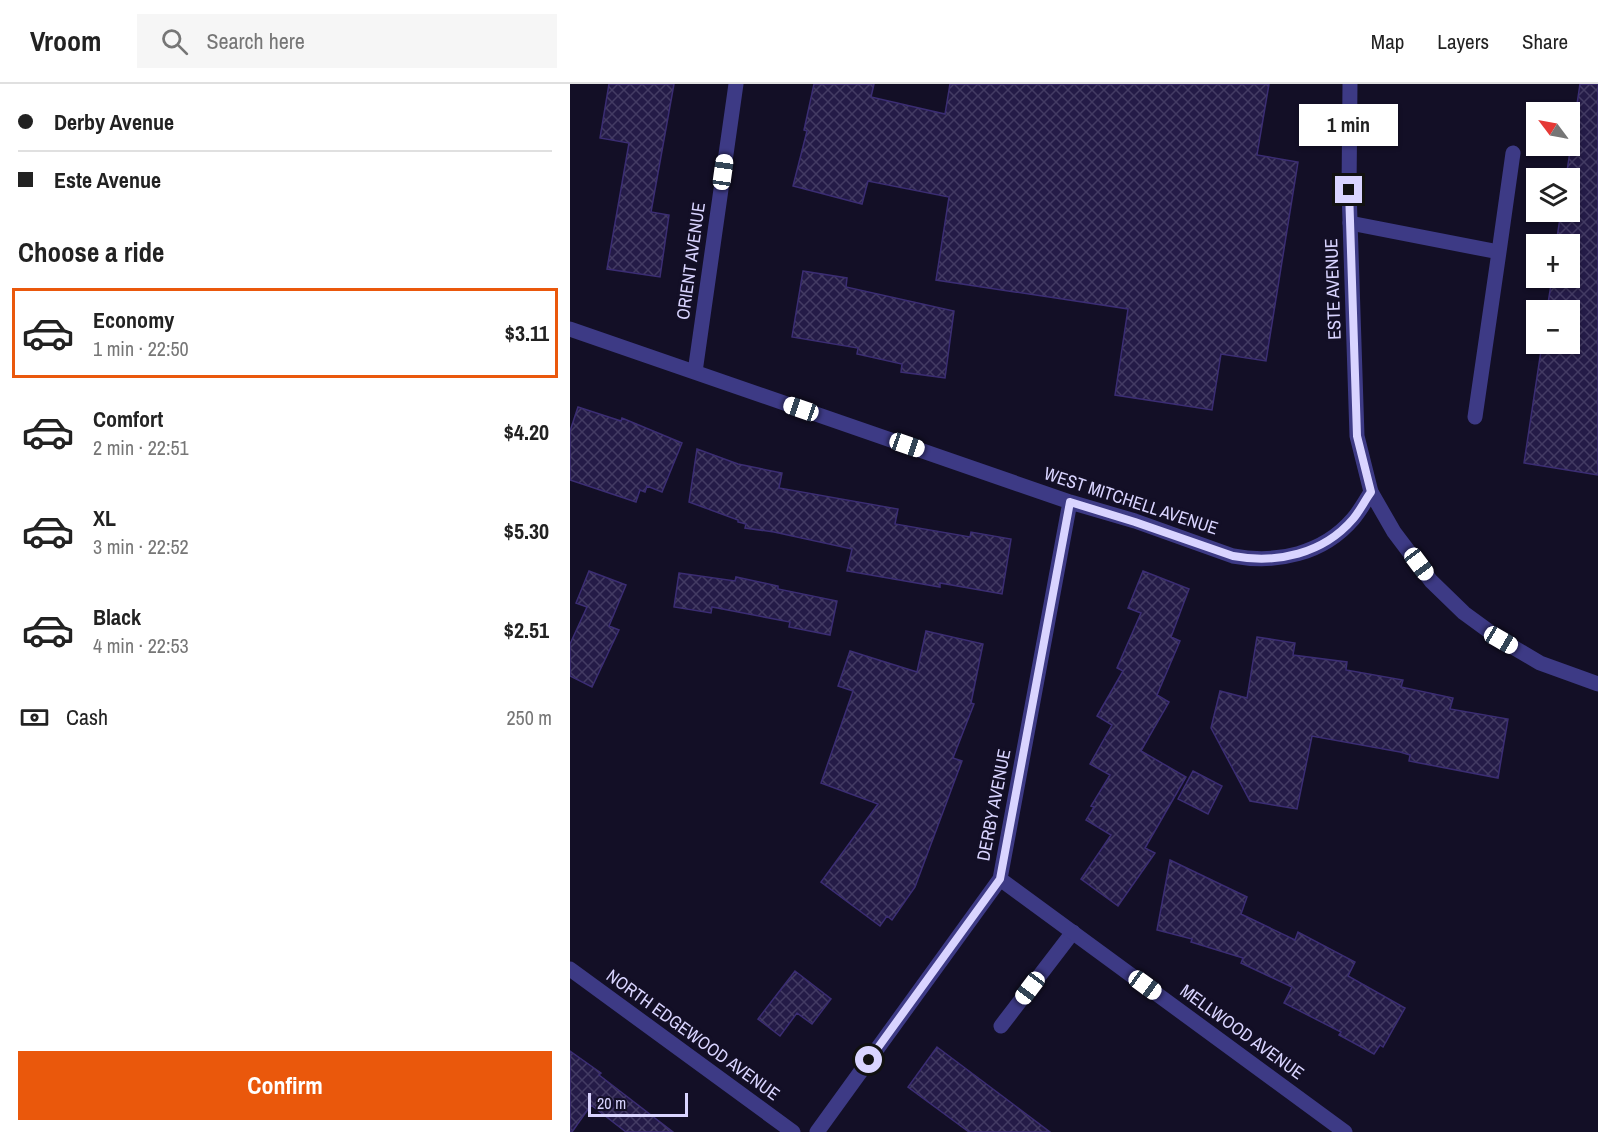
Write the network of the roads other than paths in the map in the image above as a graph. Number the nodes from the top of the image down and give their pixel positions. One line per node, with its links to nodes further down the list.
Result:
1 (736, 84): 7 (street, ORIENT AVENUE)
2 (1350, 84): 4 (street, ESTE AVENUE)
3 (1513, 153): 5 (street)
4 (1350, 223): 5 (street); 9 (street, ESTE AVENUE)
5 (1499, 252): 8 (street)
6 (570, 329): 7 (street, WEST MITCHELL AVENUE)
7 (695, 372): 10 (street, WEST MITCHELL AVENUE)
8 (1475, 417)
9 (1371, 492): 10 (street, WEST MITCHELL AVENUE); 11 (street)
10 (1070, 502): 12 (street, DERBY AVENUE)
11 (1598, 684)
12 (1000, 879): 13 (street, MELLWOOD AVENUE); 17 (street, DERBY AVENUE)
13 (1072, 932): 15 (street); 18 (street, MELLWOOD AVENUE)
14 (570, 969): 16 (street, NORTH EDGEWOOD AVENUE)
15 (1001, 1026)
16 (794, 1132)
17 (817, 1132)
18 (1345, 1132)

